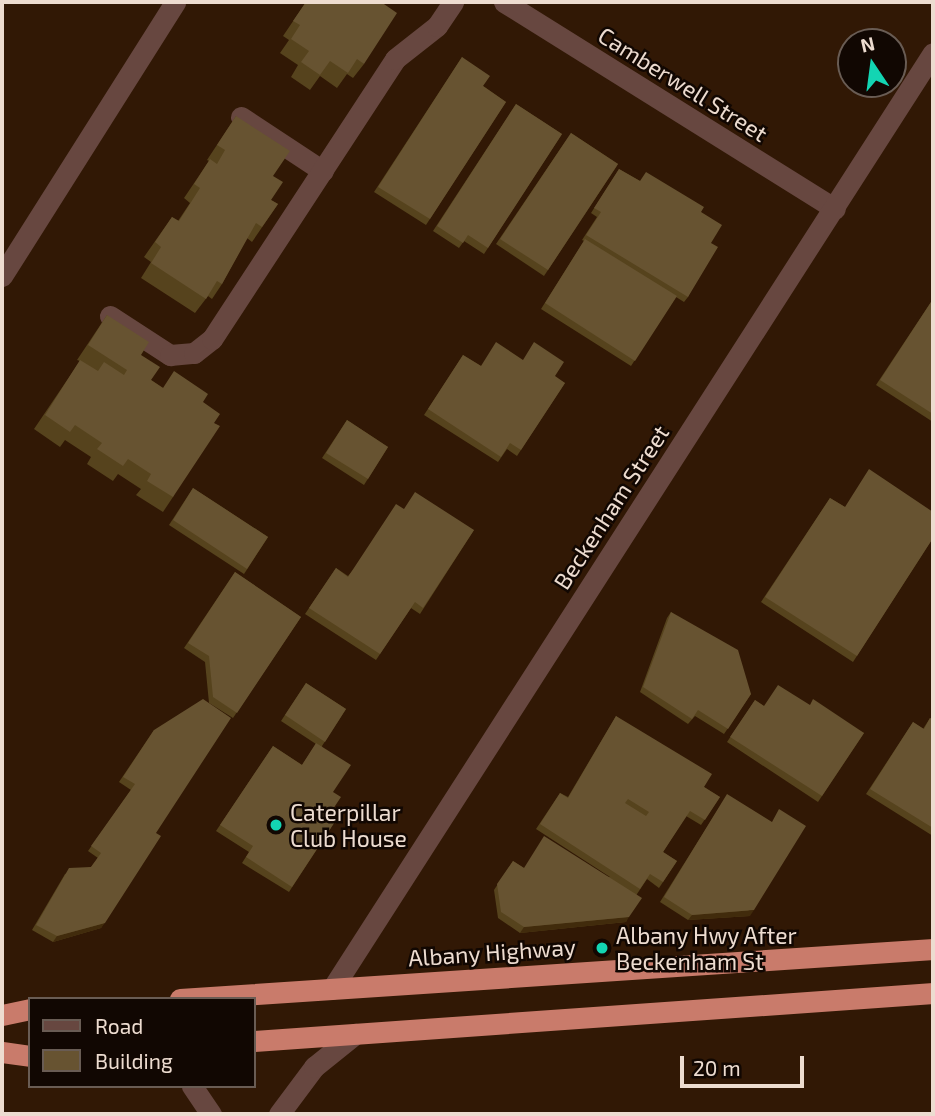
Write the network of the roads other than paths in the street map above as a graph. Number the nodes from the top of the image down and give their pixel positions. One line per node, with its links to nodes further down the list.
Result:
1 (175, 2): 8 (street)
2 (453, 2): 6 (street)
3 (504, 2): 7 (street, Camberwell Street)
4 (933, 54): 7 (street, Beckenham Street)
5 (241, 117): 6 (street)
6 (323, 171): 9 (street)
7 (835, 209): 11 (street, Beckenham Street)
8 (2, 275)
9 (110, 316)
10 (933, 948): 11 (highway, Albany Highway)
11 (332, 989): 13 (highway, Albany Highway)
12 (933, 993): 16 (highway)
13 (210, 997)
14 (28, 1009): 15 (highway)
15 (2, 1015)
16 (355, 1034): 17 (highway); 22 (street)
17 (256, 1041)
18 (2, 1052): 19 (highway)
19 (28, 1056)
20 (193, 1088): 21 (street)
21 (211, 1114)
22 (279, 1114)

